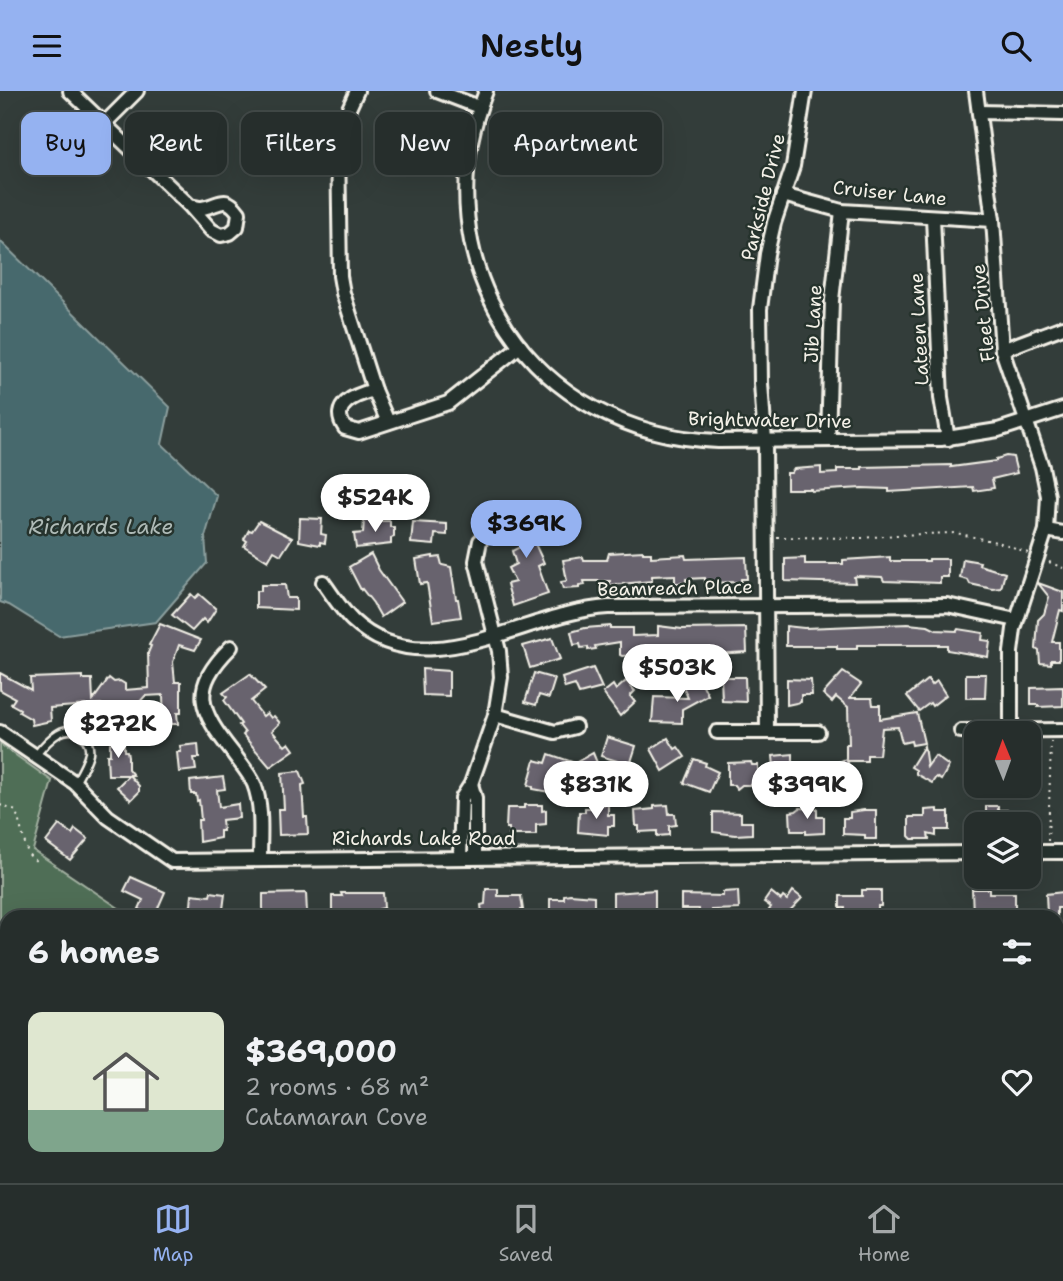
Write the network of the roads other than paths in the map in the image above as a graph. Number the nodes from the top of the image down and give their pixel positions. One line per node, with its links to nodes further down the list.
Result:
1 (70, 91): 9 (street)
2 (136, 91): 12 (street)
3 (357, 91): 22 (street)
4 (437, 91): 8 (street)
5 (486, 91): 8 (street, Brightwater Drive)
6 (805, 91): 14 (street, Parkside Drive)
7 (976, 91): 10 (street, Fleet Drive)
8 (480, 107): 20 (street, Brightwater Drive)
9 (92, 112)
10 (979, 112): 11 (street); 18 (street, Fleet Drive)
11 (1063, 114)
12 (111, 117)
13 (111, 131): 15 (street)
14 (783, 195): 16 (street, Cruiser Lane); 28 (street, Parkside Drive)
15 (190, 206)
16 (842, 211): 17 (street, Cruiser Lane); 27 (street, Jib Lane)
17 (933, 217): 18 (street, Cruiser Lane); 26 (street, Lateen Lane)
18 (993, 220): 21 (street, Fleet Drive)
19 (1063, 327): 21 (street)
20 (520, 346): 24 (street); 28 (street, Brightwater Drive)
21 (1002, 350): 25 (street, Fleet Drive)
22 (374, 390): 24 (street); 24 (street)
23 (1063, 409): 25 (street, Brightwater Drive)
24 (388, 422)
25 (1026, 422): 26 (street, Brightwater Drive); 29 (street, Fleet Drive)
26 (948, 439): 27 (street, Brightwater Drive)
27 (828, 440): 28 (street, Brightwater Drive)
28 (765, 441): 33 (street, Parkside Drive)
29 (1046, 530): 30 (street); 34 (street, Fleet Drive)
30 (1063, 533)
31 (480, 541): 35 (street)
32 (323, 582): 35 (street, Beamreach Place)
33 (766, 606): 34 (street, Beamreach Place); 35 (street, Beamreach Place); 44 (street, Parkside Drive)
34 (1016, 619): 38 (street, Fleet Drive)
35 (495, 635): 37 (street)
36 (231, 647): 54 (street)
37 (495, 715): 39 (street); 48 (street)
38 (1011, 721)
39 (575, 727)
40 (961, 731): 41 (street)
41 (964, 731)
42 (0, 732): 46 (street, Richards Lake Road)
43 (717, 732): 44 (street)
44 (767, 732): 45 (street)
45 (818, 732)
46 (36, 755): 47 (street, Richards Lake Road); 47 (lane)
47 (75, 783): 54 (street, Richards Lake Road)
48 (471, 784): 52 (street); 53 (street)
49 (1041, 852): 50 (street)
50 (1063, 852)
51 (964, 853): 53 (street, Richards Lake Road)
52 (460, 857): 53 (street, Richards Lake Road); 54 (street, Richards Lake Road)
53 (475, 857)
54 (260, 859)

